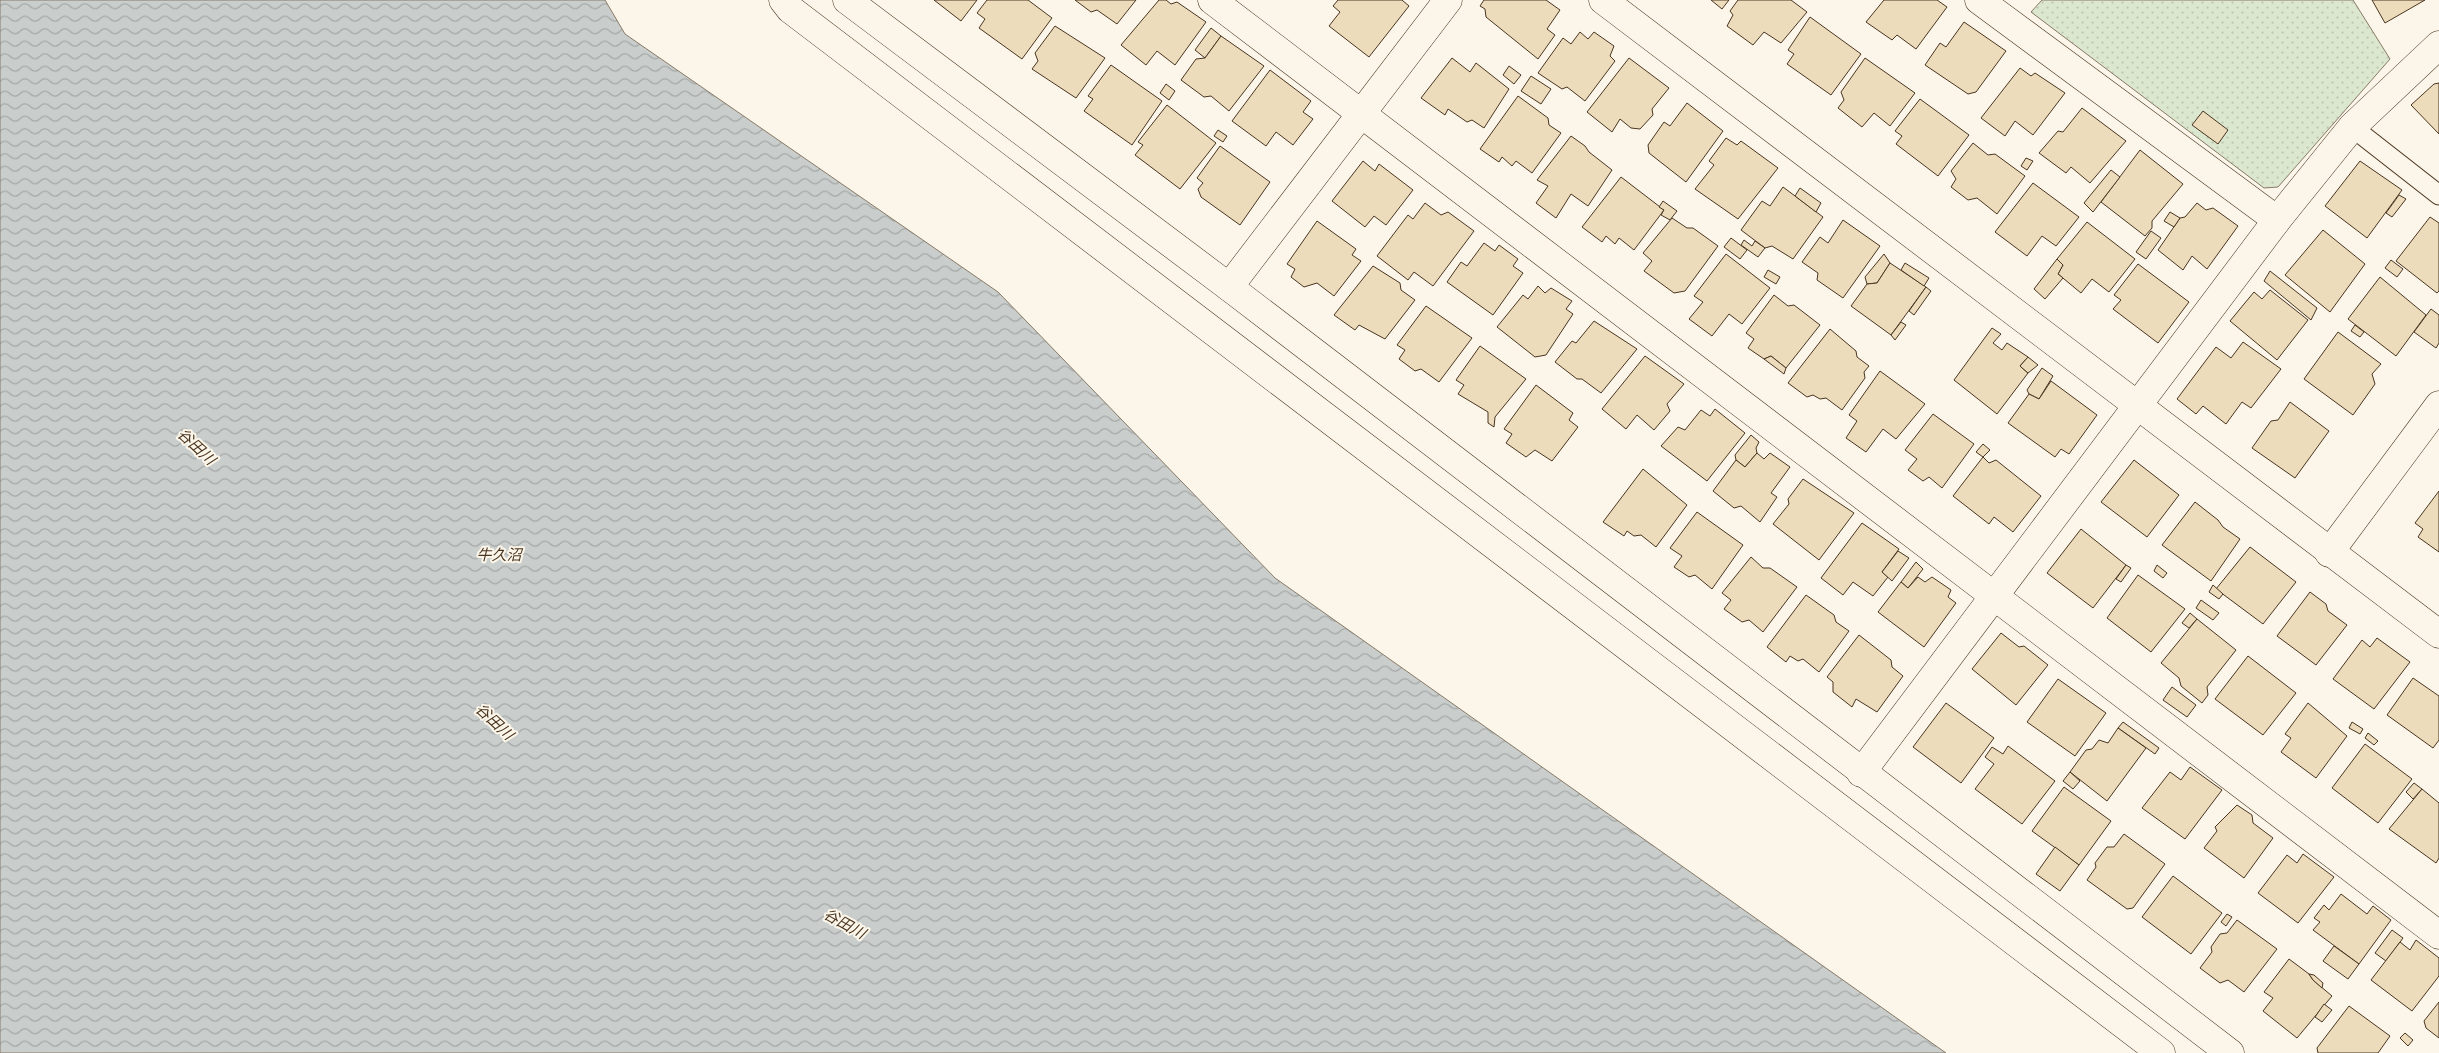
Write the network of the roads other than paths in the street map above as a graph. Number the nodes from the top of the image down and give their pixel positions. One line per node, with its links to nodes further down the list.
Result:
1 (783, 0): 20 (street)
2 (847, 0): 12 (street)
3 (1212, 0): 8 (street)
4 (1448, 0): 8 (street)
5 (1603, 0): 13 (street)
6 (1979, 0): 11 (street)
7 (2439, 45): 9 (street)
8 (1361, 114): 12 (street); 16 (street)
9 (2352, 127): 10 (lane); 11 (street)
10 (2439, 194)
11 (2277, 220): 13 (street)
12 (1229, 287): 18 (street)
13 (2137, 405): 15 (street); 16 (street)
14 (2439, 405): 15 (street)
15 (2329, 553): 17 (street)
16 (1994, 597): 18 (street); 19 (street)
17 (2439, 634)
18 (1861, 773): 21 (street)
19 (2439, 935)
20 (2161, 1053)
21 (2230, 1053)

